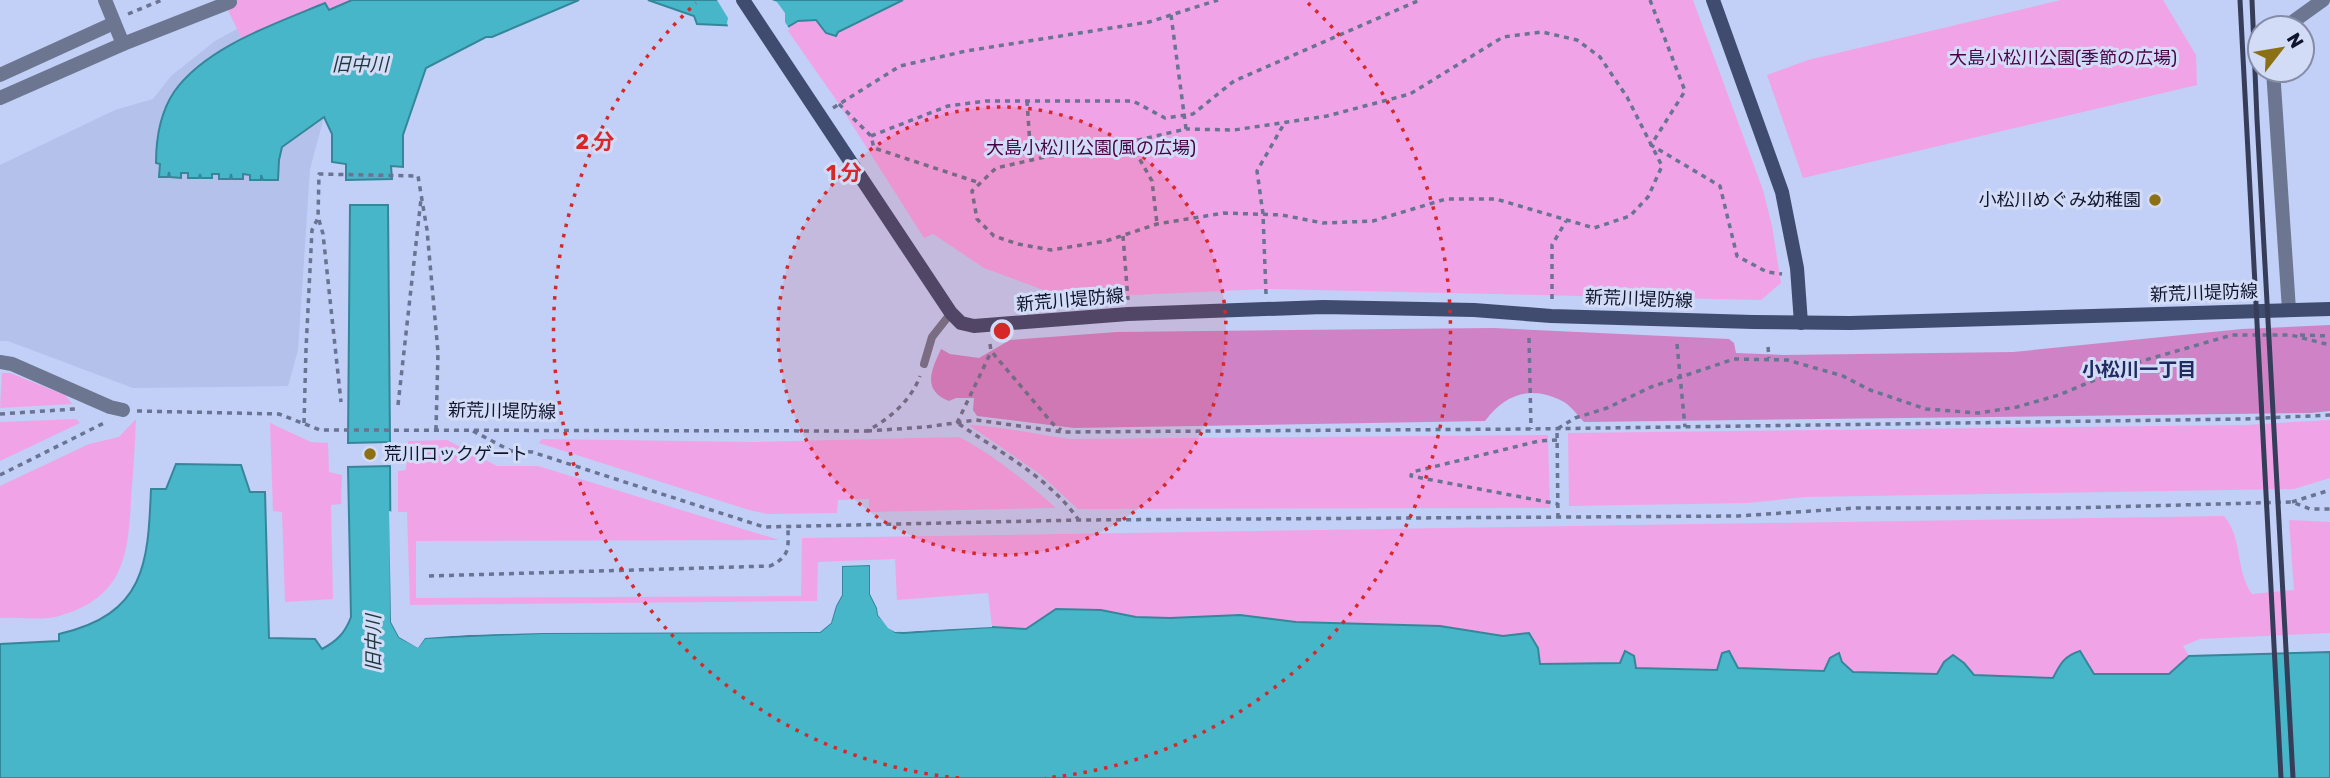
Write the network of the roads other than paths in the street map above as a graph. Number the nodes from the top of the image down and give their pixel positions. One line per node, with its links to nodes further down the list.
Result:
1 (105, 0): 7 (street)
2 (743, 0): 14 (street)
3 (1713, 0): 15 (street)
4 (2323, 0): 6 (street)
5 (230, 2): 8 (street)
6 (2304, 14)
7 (114, 23): 8 (street); 9 (street)
8 (123, 44): 11 (street)
9 (0, 75)
10 (2274, 84): 13 (street)
11 (0, 98)
12 (2330, 309): 13 (street, 新荒川堤防線)
13 (2289, 310): 15 (street, 新荒川堤防線)
14 (951, 313): 15 (street, 新荒川堤防線); 17 (lane)
15 (1801, 323)
16 (0, 362): 18 (street)
17 (924, 364)
18 (123, 410)

